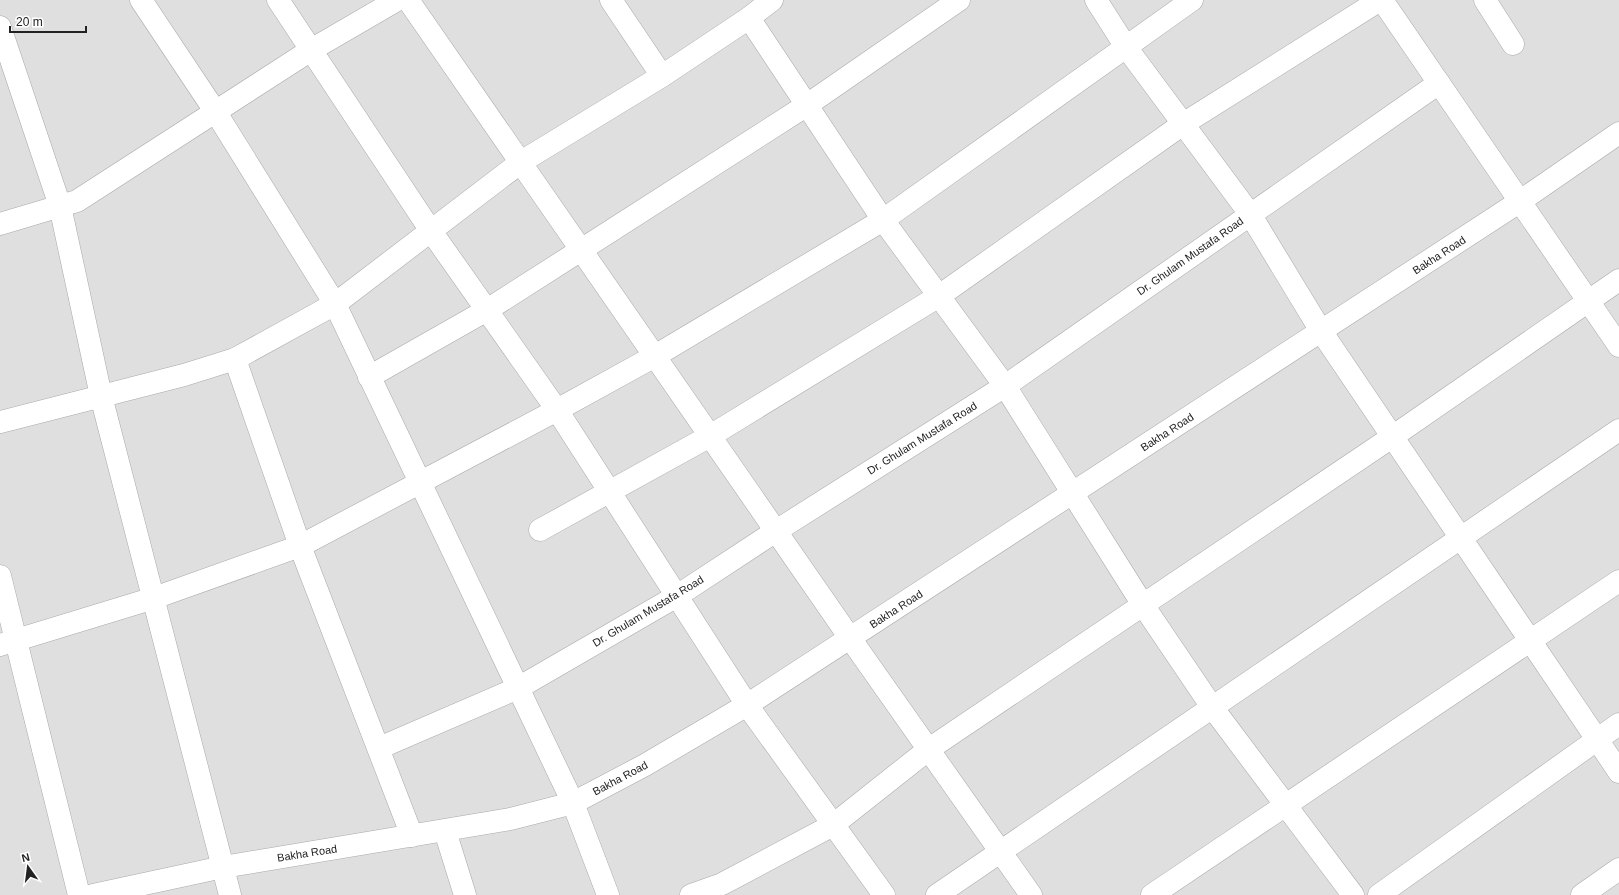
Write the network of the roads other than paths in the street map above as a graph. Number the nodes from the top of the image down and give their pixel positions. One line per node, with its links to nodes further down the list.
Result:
1 (141, 0): 20 (street)
2 (278, 0): 16 (street)
3 (397, 0): 16 (street)
4 (408, 0): 23 (street)
5 (610, 0): 17 (street)
6 (772, 0): 12 (street)
7 (959, 0): 19 (street)
8 (1096, 0): 15 (street)
9 (1192, 0): 15 (street)
10 (1381, 0): 18 (street); 21 (street)
11 (1485, 0): 14 (street)
12 (749, 18): 17 (street); 19 (street)
13 (0, 27): 25 (street)
14 (1513, 44)
15 (1126, 46): 21 (street); 27 (street)
16 (311, 50): 20 (street); 29 (street)
17 (662, 76): 23 (street)
18 (1439, 83): 24 (street); 26 (street, Dr. Ghulam Mustafa Road)
19 (807, 105): 27 (street); 30 (street)
20 (216, 111): 25 (street); 34 (street)
21 (1183, 124): 26 (street); 32 (street)
22 (1619, 133): 24 (street, Bakha Road)
23 (521, 162): 29 (street); 30 (street)
24 (1519, 202): 33 (street); 36 (street, Bakha Road)
25 (60, 206): 28 (street); 42 (street)
26 (1250, 214): 36 (street); 41 (street, Dr. Ghulam Mustafa Road)
27 (883, 220): 32 (street); 38 (street)
28 (0, 224)
29 (431, 231): 34 (street); 35 (street)
30 (581, 250): 35 (street); 38 (street)
31 (1619, 280): 33 (street)
32 (939, 296): 41 (street); 46 (street)
33 (1588, 301): 37 (street); 47 (street)
34 (335, 304): 39 (street); 40 (street)
35 (487, 310): 40 (street); 43 (street)
36 (1321, 331): 47 (street); 50 (street, Bakha Road)
37 (1619, 346)
38 (655, 356): 43 (street); 46 (street)
39 (235, 359): 42 (street); 54 (street)
40 (370, 377): 48 (street)
41 (1005, 386): 50 (street); 52 (street, Dr. Ghulam Mustafa Road)
42 (101, 396): 44 (street); 58 (street)
43 (558, 410): 48 (street); 49 (street)
44 (0, 422)
45 (1619, 430): 53 (street)
46 (710, 436): 49 (street); 52 (street)
47 (1392, 437): 53 (street); 59 (street)
48 (420, 483): 54 (street); 63 (street)
49 (610, 492): 51 (street); 57 (street)
50 (1073, 494): 59 (street); 60 (street, Bakha Road)
51 (540, 530)
52 (776, 531): 57 (street, Dr. Ghulam Mustafa Road); 60 (street)
53 (1461, 538): 61 (street); 65 (street)
54 (300, 546): 58 (street); 68 (street)
55 (0, 576): 62 (street)
56 (1619, 581): 61 (street)
57 (677, 596): 63 (street, Dr. Ghulam Mustafa Road); 64 (street)
58 (154, 598): 62 (street); 77 (street)
59 (1143, 605): 65 (street); 69 (street)
60 (850, 638): 64 (street, Bakha Road); 69 (street)
61 (1530, 641): 67 (street); 72 (street)
62 (8, 642): 79 (street)
63 (518, 688): 68 (street, Dr. Ghulam Mustafa Road); 71 (street)
64 (747, 705): 71 (street, Bakha Road); 73 (street)
65 (1212, 707): 72 (street); 76 (street)
66 (1619, 724): 67 (street)
67 (1597, 740): 70 (street); 90 (street)
68 (378, 748): 75 (street)
69 (929, 749): 73 (street); 76 (street)
70 (1619, 772)
71 (573, 803): 74 (street, Bakha Road); 83 (street)
72 (1285, 806): 88 (street); 89 (street)
73 (833, 825): 84 (street); 85 (street)
74 (445, 831): 75 (street, Bakha Road); 82 (street)
75 (412, 836): 77 (street, Bakha Road)
76 (1001, 852): 86 (street); 87 (street)
77 (223, 867): 80 (street, Bakha Road); 81 (street)
78 (1619, 869): 91 (street)
79 (79, 895)
80 (93, 895)
81 (230, 895)
82 (465, 895)
83 (608, 895)
84 (691, 895)
85 (884, 895)
86 (937, 895)
87 (1032, 895)
88 (1152, 895)
89 (1353, 895)
90 (1379, 895)
91 (1582, 895)

